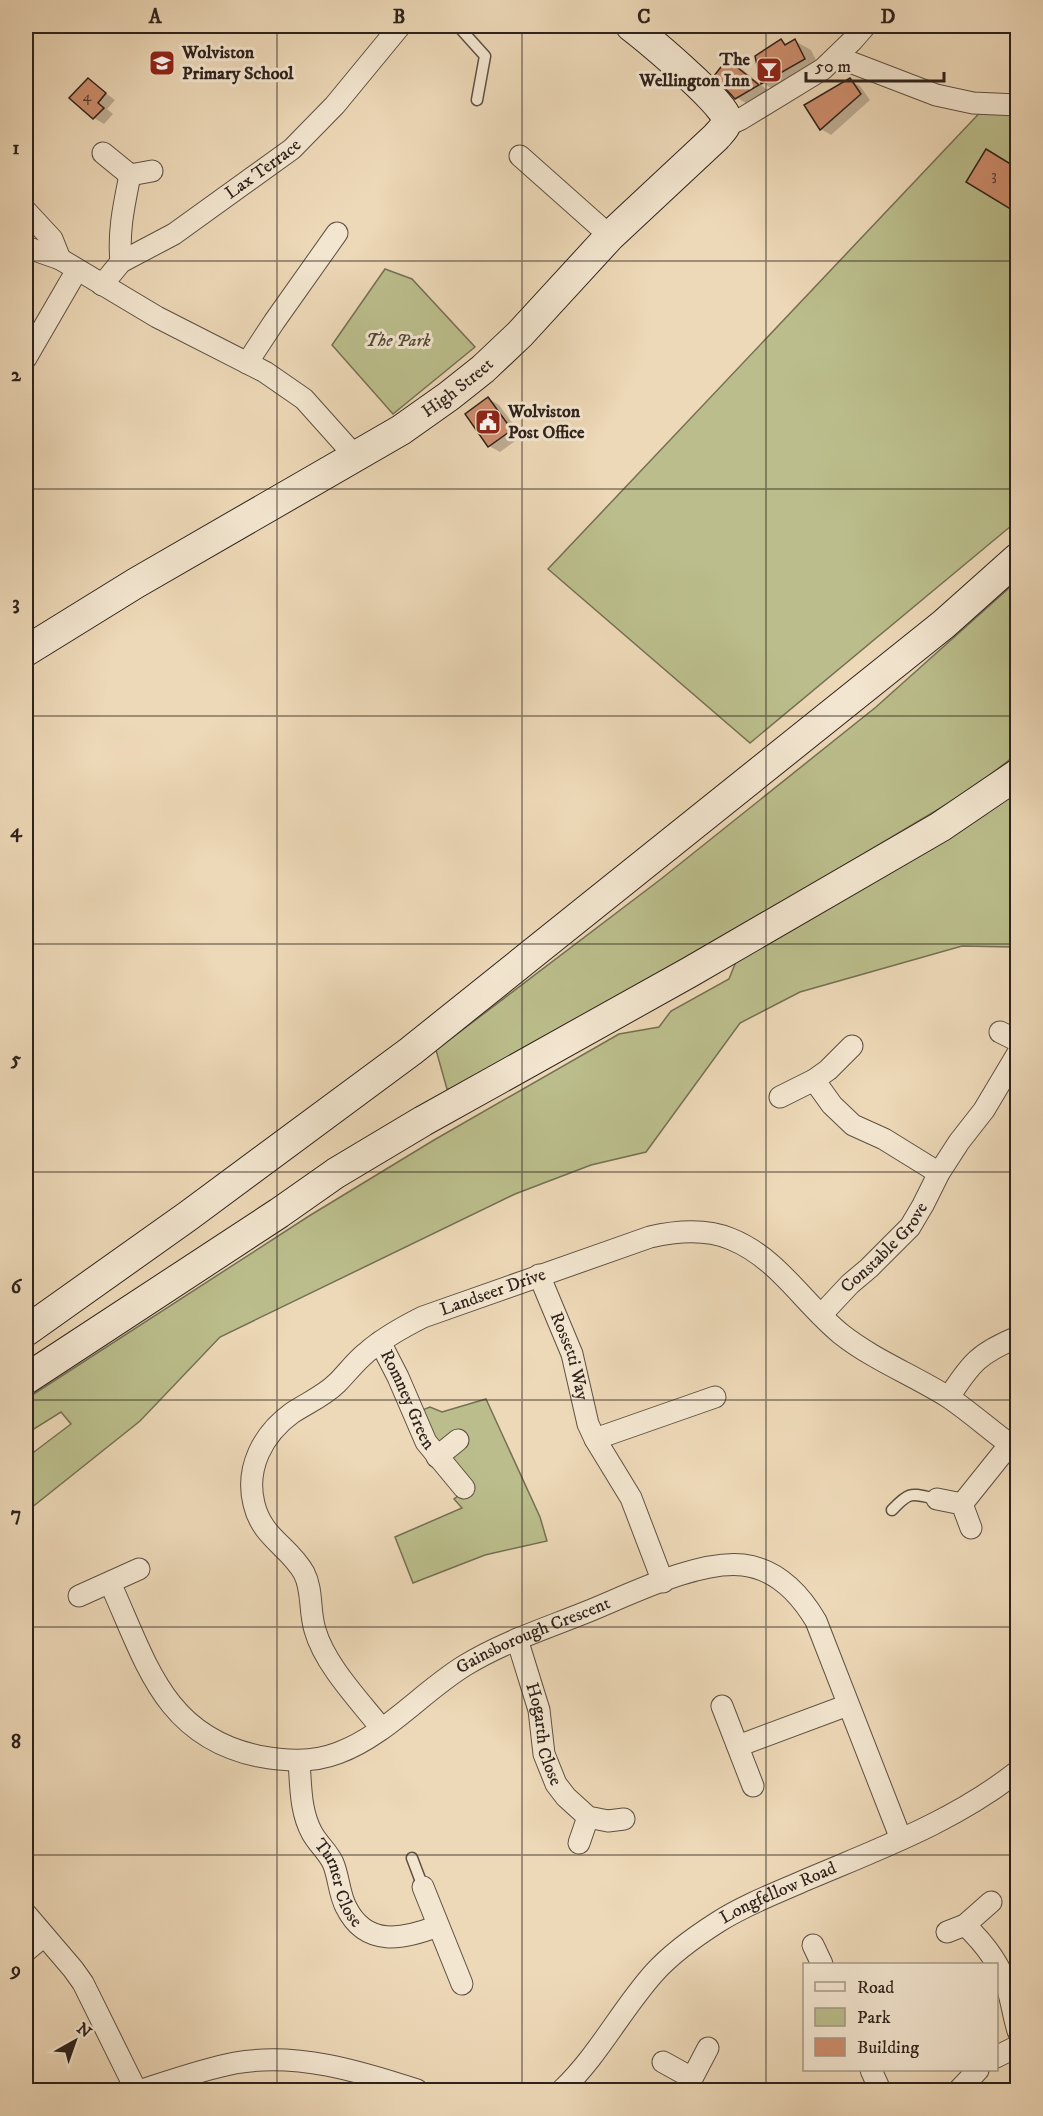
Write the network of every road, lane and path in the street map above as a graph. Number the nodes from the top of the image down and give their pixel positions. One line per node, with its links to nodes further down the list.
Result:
1 (400, 26): 17 (street, Lax Terrace)
2 (458, 26): 6 (lane)
3 (631, 26): 8 (street)
4 (865, 26): 5 (street, High Street)
5 (837, 57): 7 (street); 8 (street, High Street)
6 (477, 100)
7 (1017, 105)
8 (726, 126): 15 (street, High Street)
9 (103, 153): 12 (street)
10 (520, 156): 15 (street)
11 (152, 171): 12 (street)
12 (130, 175): 17 (street)
13 (26, 211): 18 (street)
14 (337, 233): 21 (street)
15 (610, 236): 22 (street, High Street)
16 (26, 247): 18 (street)
17 (121, 262): 19 (street, Lax Terrace)
18 (69, 265): 19 (street); 20 (street)
19 (102, 285): 21 (street)
20 (26, 358)
21 (247, 363): 22 (street)
22 (355, 456): 24 (street, High Street)
23 (1017, 558): 33 (street)
24 (26, 651)
25 (1017, 774): 36 (street)
26 (852, 1046): 28 (street)
27 (1017, 1053): 30 (street, Constable Grove)
28 (814, 1080): 29 (street); 30 (street)
29 (780, 1097)
30 (939, 1173): 32 (street, Constable Grove)
31 (540, 1275): 32 (street, Landseer Drive); 35 (street, Landseer Drive); 40 (street, Rossetti Way)
32 (821, 1315): 38 (street, Landseer Drive)
33 (26, 1331)
34 (1017, 1337): 38 (street)
35 (380, 1342): 42 (street, Romney Green); 55 (street, Landseer Drive)
36 (26, 1379)
37 (715, 1397): 40 (street)
38 (949, 1397): 41 (street, Landseer Drive)
39 (458, 1440): 42 (street, Romney Green)
40 (595, 1440): 49 (street, Rossetti Way)
41 (1014, 1447): 45 (street)
42 (437, 1457): 43 (street, Romney Green)
43 (464, 1488)
44 (937, 1499): 45 (street); 46 (lane)
45 (962, 1504): 47 (street)
46 (892, 1510)
47 (971, 1528)
48 (140, 1569): 50 (street)
49 (663, 1582): 52 (street, Gainsborough Crescent); 53 (street, Gainsborough Crescent)
50 (110, 1583): 51 (street); 57 (street, Gainsborough Crescent)
51 (79, 1596)
52 (517, 1639): 55 (street, Gainsborough Crescent); 60 (street, Hogarth Close)
53 (848, 1705): 56 (street); 62 (street, Gainsborough Crescent)
54 (722, 1706): 56 (street)
55 (381, 1728): 57 (street, Gainsborough Crescent)
56 (738, 1746): 59 (street)
57 (299, 1762): 68 (street, Turner Close)
58 (1017, 1772): 62 (street, Longfellow Road)
59 (753, 1786)
60 (588, 1817): 61 (street); 63 (street)
61 (624, 1819)
62 (901, 1839): 83 (street, Longfellow Road)
63 (579, 1843)
64 (412, 1858): 65 (lane)
65 (423, 1887): 68 (street)
66 (991, 1902): 73 (street)
67 (26, 1914): 69 (street)
68 (438, 1926): 75 (street)
69 (44, 1936): 71 (street); 85 (street)
70 (813, 1945): 72 (street)
71 (26, 1951)
72 (821, 1963)
73 (995, 1963)
74 (998, 1968): 76 (street)
75 (462, 1984)
76 (1017, 2031)
77 (1017, 2046): 79 (street)
78 (708, 2048): 84 (street)
79 (998, 2055)
80 (663, 2062): 84 (street)
81 (871, 2071): 89 (street)
82 (977, 2071): 90 (street)
83 (581, 2081): 88 (street, Longfellow Road)
84 (689, 2084)
85 (136, 2091)
86 (142, 2091): 87 (street)
87 (417, 2091)
88 (562, 2091)
89 (880, 2091)
90 (959, 2091)

